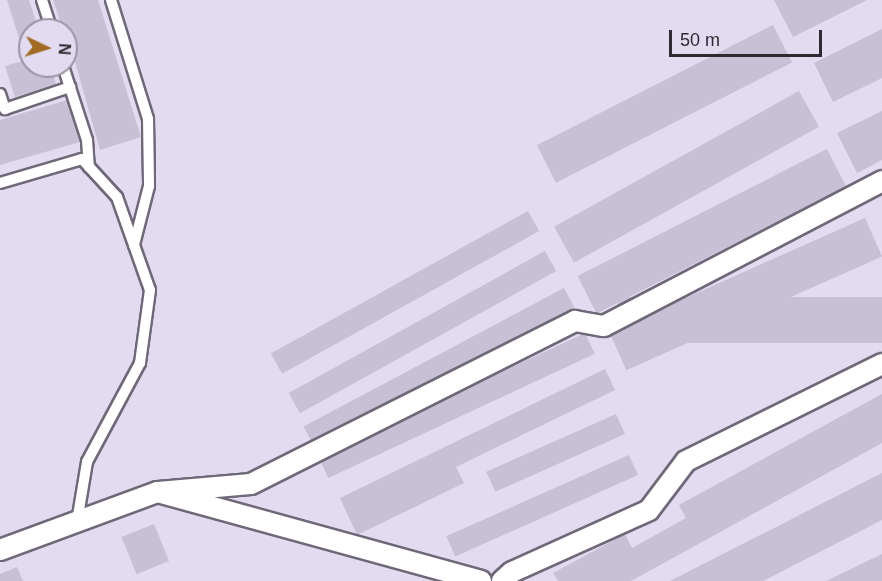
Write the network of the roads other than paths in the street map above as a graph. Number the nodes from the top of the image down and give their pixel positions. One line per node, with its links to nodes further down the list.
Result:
1 (42, 0): 3 (lane)
2 (111, 0): 10 (lane)
3 (48, 18)
4 (67, 78): 5 (lane)
5 (70, 87): 6 (lane); 7 (lane)
6 (0, 94)
7 (89, 167): 9 (lane); 10 (lane)
8 (882, 181): 12 (street)
9 (0, 183)
10 (134, 245): 13 (lane)
11 (882, 363): 16 (street)
12 (158, 492): 13 (street); 15 (street)
13 (77, 522): 14 (street)
14 (0, 550)
15 (481, 581)
16 (502, 581)

